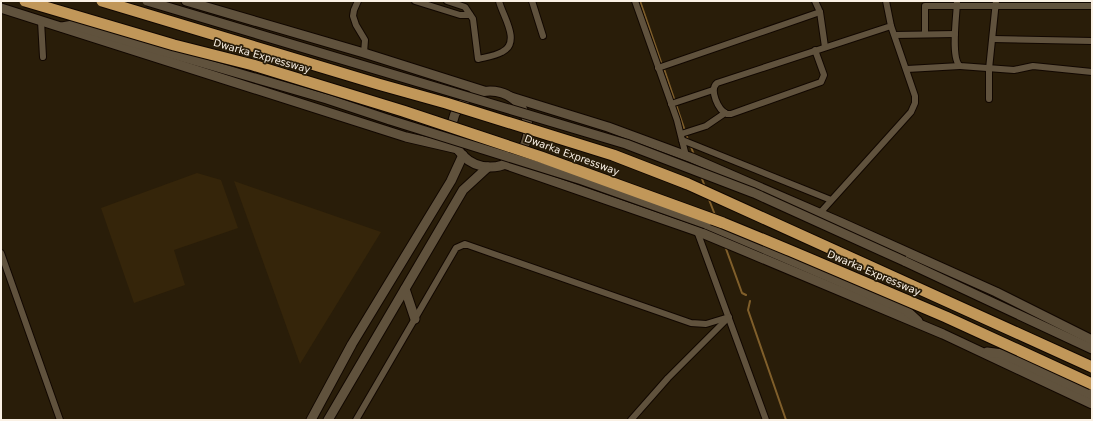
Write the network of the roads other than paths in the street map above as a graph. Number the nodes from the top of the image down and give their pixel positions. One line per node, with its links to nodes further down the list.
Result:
1 (25, 1): 60 (highway, Dwarka Expressway, bridge)
2 (102, 1): 59 (highway, Dwarka Expressway, bridge)
3 (147, 1): 57 (main road, bridge)
4 (186, 1): 30 (main road)
5 (358, 1): 30 (street)
6 (415, 1): 18 (street)
7 (446, 1): 18 (street)
8 (499, 1): 18 (street)
9 (532, 1): 25 (street)
10 (635, 1): 33 (street)
11 (815, 1): 17 (street)
12 (886, 1): 20 (street)
13 (957, 4): 14 (street); 22 (street); 23 (street)
14 (995, 4): 15 (street); 26 (street)
15 (1092, 6)
16 (1, 8): 19 (main road)
17 (820, 12): 28 (street); 33 (street)
18 (470, 15)
19 (41, 21): 21 (main road); 31 (street)
20 (891, 26): 24 (street); 28 (street)
21 (60, 27): 44 (main road); 55 (main road, bridge)
22 (926, 34): 23 (street); 24 (street)
23 (955, 34): 32 (street)
24 (895, 35): 34 (street)
25 (543, 36)
26 (993, 39): 27 (street); 35 (street)
27 (1092, 41)
28 (825, 47): 29 (street)
29 (815, 50): 37 (street); 42 (street)
30 (364, 53): 38 (main road)
31 (43, 58)
32 (960, 66): 34 (street); 35 (street)
33 (658, 68): 41 (street)
34 (907, 69): 48 (street)
35 (990, 69): 36 (street); 40 (street)
36 (1092, 72)
37 (713, 90): 41 (street); 42 (street)
38 (484, 91): 39 (main road); 44 (main road)
39 (511, 97): 45 (main road); 46 (main road)
40 (989, 99)
41 (671, 104): 43 (street)
42 (725, 113): 43 (street)
43 (681, 137): 45 (street); 48 (street)
44 (460, 152): 47 (main road); 64 (main road)
45 (692, 158): 49 (main road)
46 (504, 164): 47 (main road); 50 (main road)
47 (488, 166): 52 (main road)
48 (831, 200): 49 (street)
49 (820, 213): 56 (main road)
50 (697, 231): 53 (street); 55 (main road)
51 (1, 252): 63 (street)
52 (405, 289): 54 (main road); 65 (main road)
53 (729, 317): 54 (street); 67 (street); 68 (street)
54 (415, 319): 66 (street)
55 (924, 326): 58 (main road)
56 (1092, 340)
57 (1092, 349)
58 (976, 350): 61 (main road); 62 (main road)
59 (1092, 367)
60 (1092, 384)
61 (1092, 395)
62 (1092, 404)
63 (60, 420)
64 (311, 420)
65 (328, 420)
66 (356, 420)
67 (631, 420)
68 (766, 420)

